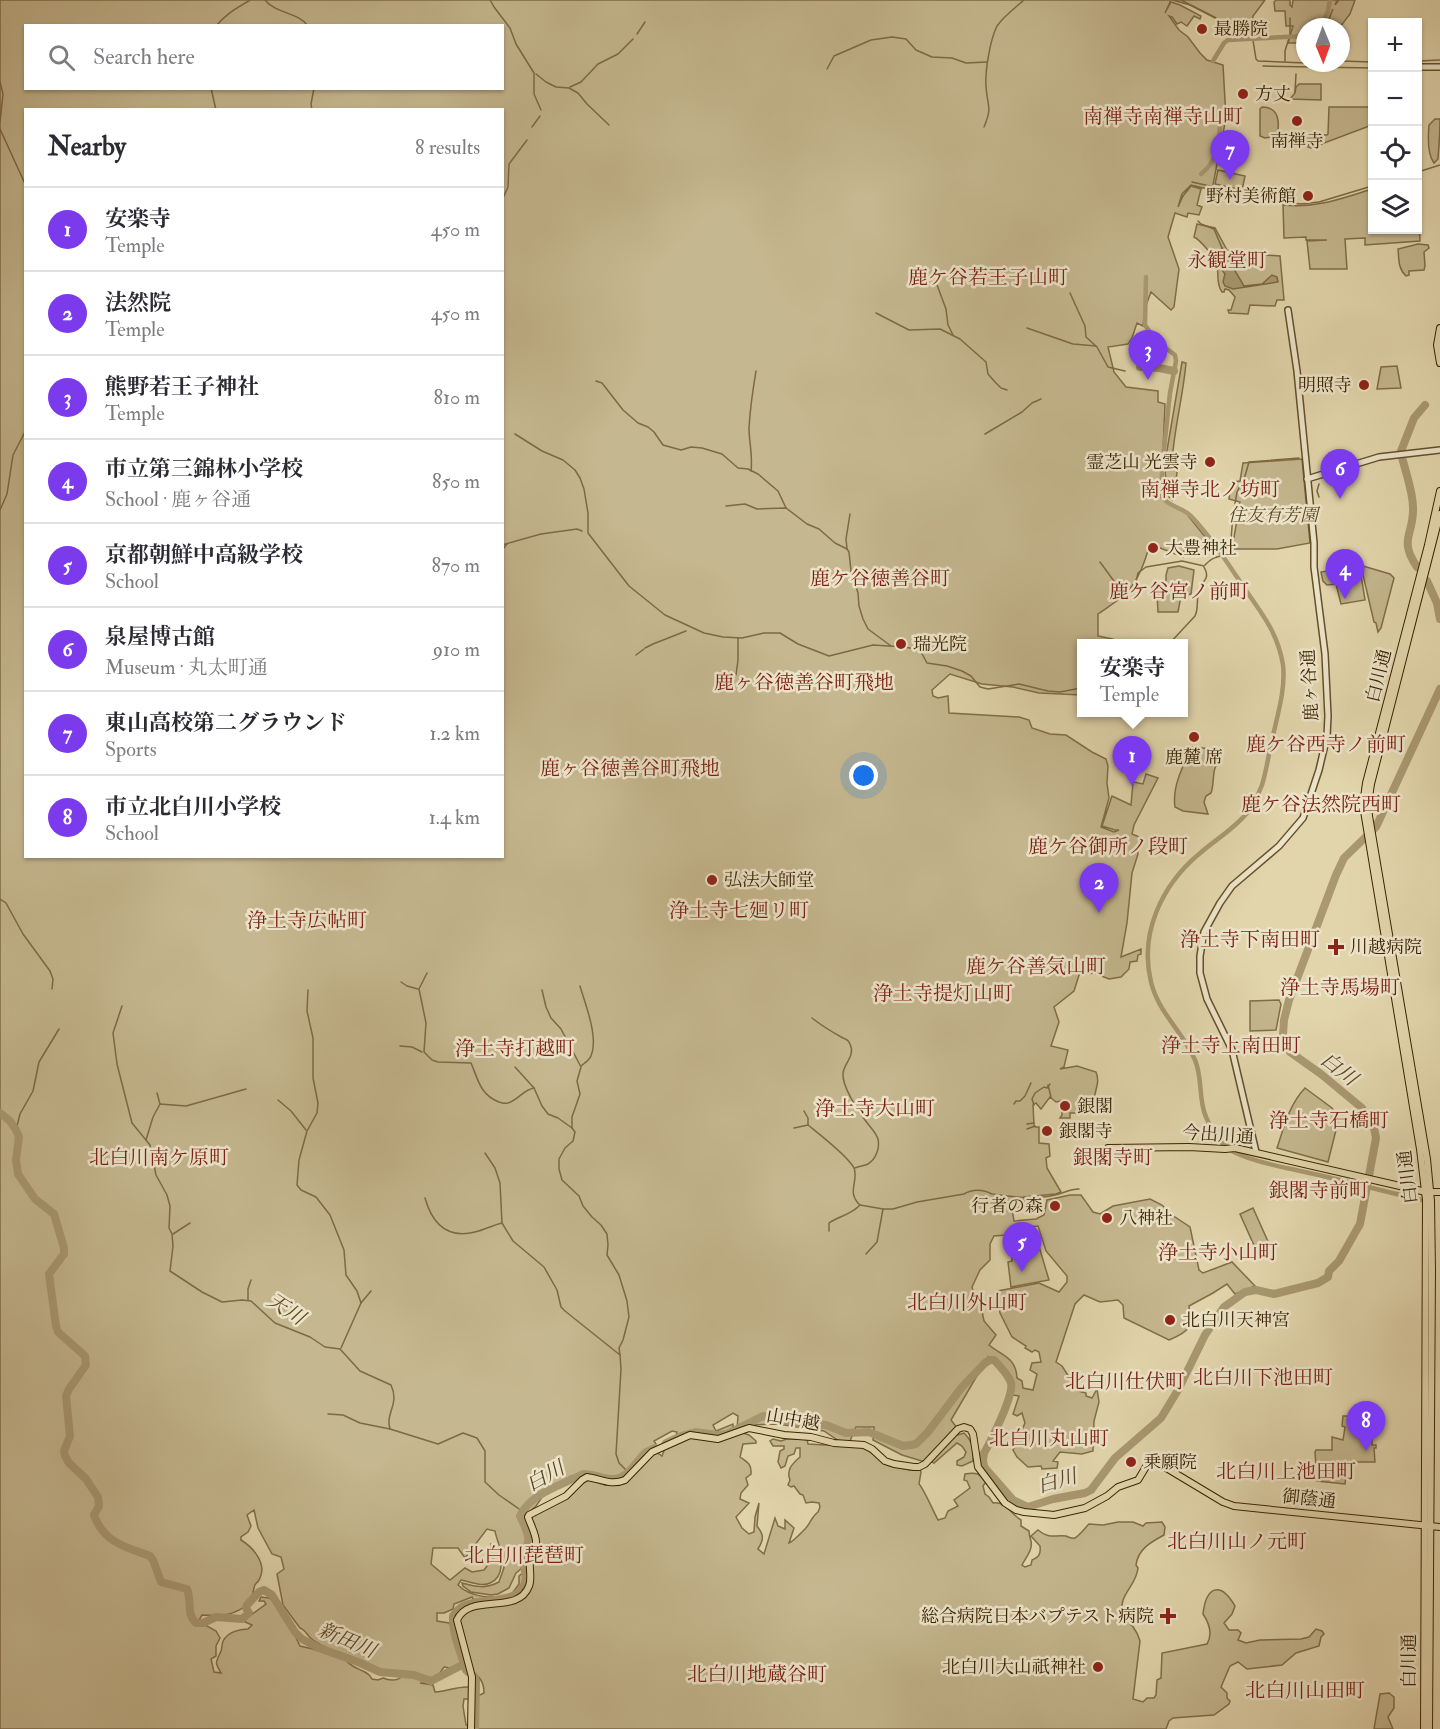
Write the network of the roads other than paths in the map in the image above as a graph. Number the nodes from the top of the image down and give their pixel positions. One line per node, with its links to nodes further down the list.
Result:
1 (1422, 67): 2 (street)
2 (1440, 67)
3 (1288, 310): 7 (street, 鹿ヶ谷通)
4 (1440, 328): 5 (main road)
5 (1440, 363)
6 (1440, 450): 7 (street)
7 (1307, 479): 12 (street, 鹿ヶ谷通)
8 (1440, 491): 10 (main road, 白川通)
9 (1440, 514): 10 (main road, 白川通)
10 (1369, 834): 13 (main road, 白川通)
11 (1107, 1148): 12 (main road, 今出川通)
12 (1256, 1152): 13 (main road, 今出川通)
13 (1428, 1192): 14 (main road, 今出川通); 16 (main road, 白川通)
14 (1440, 1194)
15 (1151, 1460): 16 (main road, 御蔭通); 18 (main road, 山中越)
16 (1428, 1526): 17 (main road, 御蔭通); 19 (main road, 白川通)
17 (1440, 1527)
18 (471, 1729)
19 (1426, 1729)

